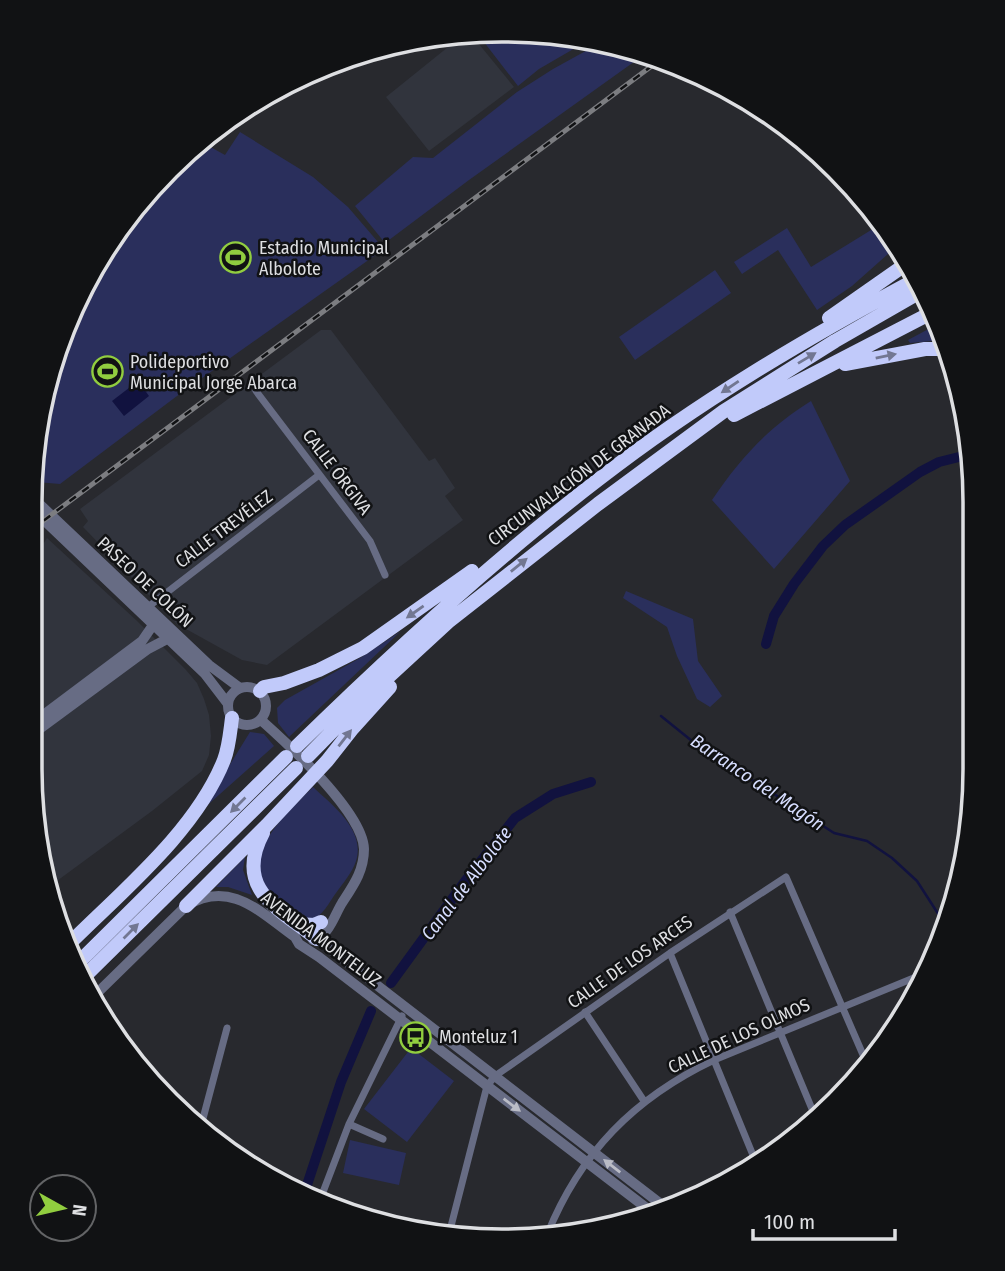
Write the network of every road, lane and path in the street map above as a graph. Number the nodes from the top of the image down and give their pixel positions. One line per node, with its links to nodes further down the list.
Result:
1 (896, 265): 3 (highway)
2 (899, 269): 3 (highway)
3 (878, 283): 8 (highway)
4 (908, 284): 8 (highway, CIRCUNVALACIÓN DE GRANADA)
5 (914, 296): 11 (highway, CIRCUNVALACIÓN DE GRANADA, one-way to 5)
6 (924, 317): 9 (highway)
7 (937, 349): 9 (highway, one-way to 7)
8 (788, 352): 16 (highway, CIRCUNVALACIÓN DE GRANADA, one-way to 16)
9 (827, 368): 11 (highway)
10 (256, 391): 12 (street, CALLE ÓRGIVA)
11 (708, 422): 19 (highway, CIRCUNVALACIÓN DE GRANADA, one-way to 11)
12 (319, 475): 17 (street, CALLE ÓRGIVA); 18 (street, CALLE TREVÉLEZ)
13 (42, 508): 15 (street, PASEO DE COLÓN)
14 (42, 517): 15 (street, PASEO DE COLÓN)
15 (72, 541): 18 (street, PASEO DE COLÓN); 20 (street, PASEO DE COLÓN)
16 (513, 548): 19 (highway, CIRCUNVALACIÓN DE GRANADA); 23 (highway, one-way to 23)
17 (385, 575)
18 (148, 607): 22 (street, PASEO DE COLÓN)
19 (465, 608): 28 (highway, one-way to 19)
20 (153, 625): 21 (street, PASEO DE COLÓN); 25 (street)
21 (167, 639): 24 (street, PASEO DE COLÓN); 27 (street)
22 (240, 688): 23 (street); 24 (street)
23 (260, 691): 26 (street)
24 (230, 711): 26 (street); 34 (highway)
25 (42, 716)
26 (261, 720): 29 (street)
27 (42, 727)
28 (267, 825): 30 (highway); 33 (highway)
29 (341, 905): 32 (street); 35 (street)
30 (186, 906): 33 (street, AVENIDA MONTELUZ); 41 (street, AVENIDA MONTELUZ)
31 (730, 912): 36 (street, CALLE DE LOS ARCES); 42 (street, CALLE DE LOS ARCES); 47 (street)
32 (321, 922): 33 (highway); 35 (street)
33 (296, 930): 35 (highway); 37 (street, AVENIDA MONTELUZ)
34 (74, 939)
35 (317, 939): 37 (street); 43 (street, AVENIDA MONTELUZ)
36 (670, 953): 44 (street, CALLE DE LOS ARCES); 49 (street)
37 (320, 957): 45 (street, AVENIDA MONTELUZ)
38 (83, 958): 39 (highway, one-way to 38)
39 (89, 972)
40 (912, 978): 42 (street, CALLE DE LOS OLMOS)
41 (99, 991)
42 (843, 1006): 47 (street, CALLE DE LOS OLMOS); 48 (street)
43 (407, 1008): 45 (street); 50 (street, AVENIDA MONTELUZ)
44 (585, 1012): 50 (street, CALLE DE LOS ARCES); 52 (street)
45 (400, 1019): 51 (street, AVENIDA MONTELUZ); 55 (street)
46 (227, 1028): 54 (street)
47 (778, 1033): 49 (street, CALLE DE LOS OLMOS); 53 (street)
48 (863, 1055)
49 (714, 1060): 52 (street, CALLE DE LOS OLMOS); 58 (street)
50 (495, 1076): 51 (street); 57 (street, AVENIDA MONTELUZ)
51 (487, 1086): 59 (street, AVENIDA MONTELUZ, one-way to 59); 63 (street)
52 (644, 1101): 57 (street, CALLE DE LOS OLMOS)
53 (812, 1109)
54 (203, 1118)
55 (349, 1124): 56 (street); 60 (street)
56 (383, 1139)
57 (594, 1152): 59 (street); 61 (street, AVENIDA MONTELUZ, one-way to 57)
58 (753, 1154)
59 (587, 1162): 62 (street, AVENIDA MONTELUZ); 64 (street)
60 (323, 1193)
61 (658, 1202)
62 (645, 1207)
63 (451, 1226)
64 (551, 1226)

